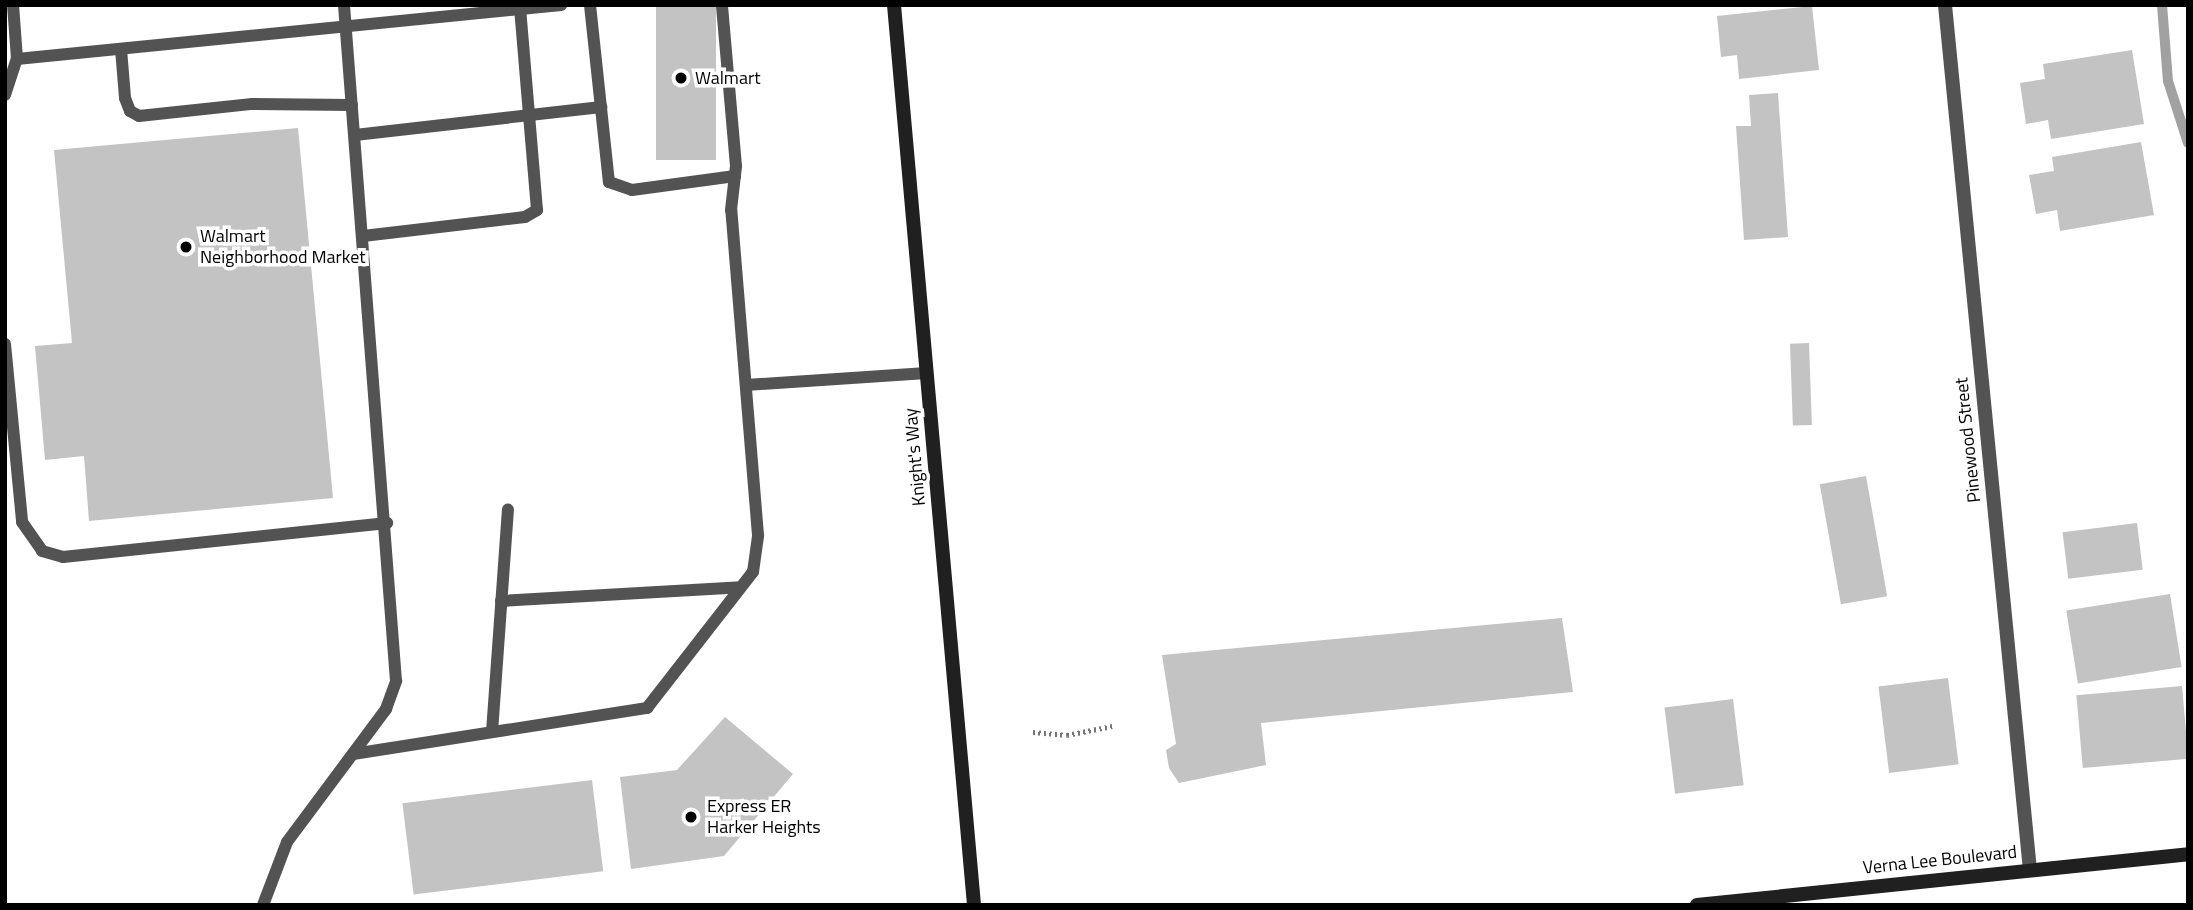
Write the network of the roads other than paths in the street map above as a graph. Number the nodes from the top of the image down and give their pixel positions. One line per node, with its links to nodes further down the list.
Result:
1 (13, 5): 11 (lane)
2 (344, 5): 9 (lane)
3 (561, 5): 8 (lane)
4 (590, 5): 14 (lane)
5 (722, 5): 17 (lane)
6 (894, 5): 20 (main road, Knight's Way)
7 (1945, 5): 29 (street, Pinewood Street)
8 (520, 9): 9 (lane); 15 (lane)
9 (346, 26): 10 (lane); 13 (lane)
10 (121, 49): 11 (lane); 13 (lane)
11 (17, 59): 12 (lane)
12 (5, 95)
13 (352, 104): 16 (lane)
14 (601, 107): 15 (lane); 17 (lane)
15 (528, 115): 16 (lane); 18 (lane)
16 (355, 135): 18 (lane)
17 (734, 176): 21 (lane)
18 (363, 236): 23 (lane)
19 (5, 344): 23 (lane)
20 (927, 373): 21 (lane); 31 (main road, Knight's Way)
21 (746, 386): 24 (lane)
22 (508, 510): 25 (lane)
23 (387, 523): 27 (lane)
24 (741, 587): 25 (lane); 26 (lane)
25 (501, 601): 26 (lane)
26 (492, 732): 27 (lane)
27 (354, 754): 30 (lane)
28 (2188, 854): 29 (main road, Verna Lee Boulevard)
29 (2030, 870): 32 (main road, Verna Lee Boulevard)
30 (263, 905)
31 (974, 905)
32 (1697, 905)

